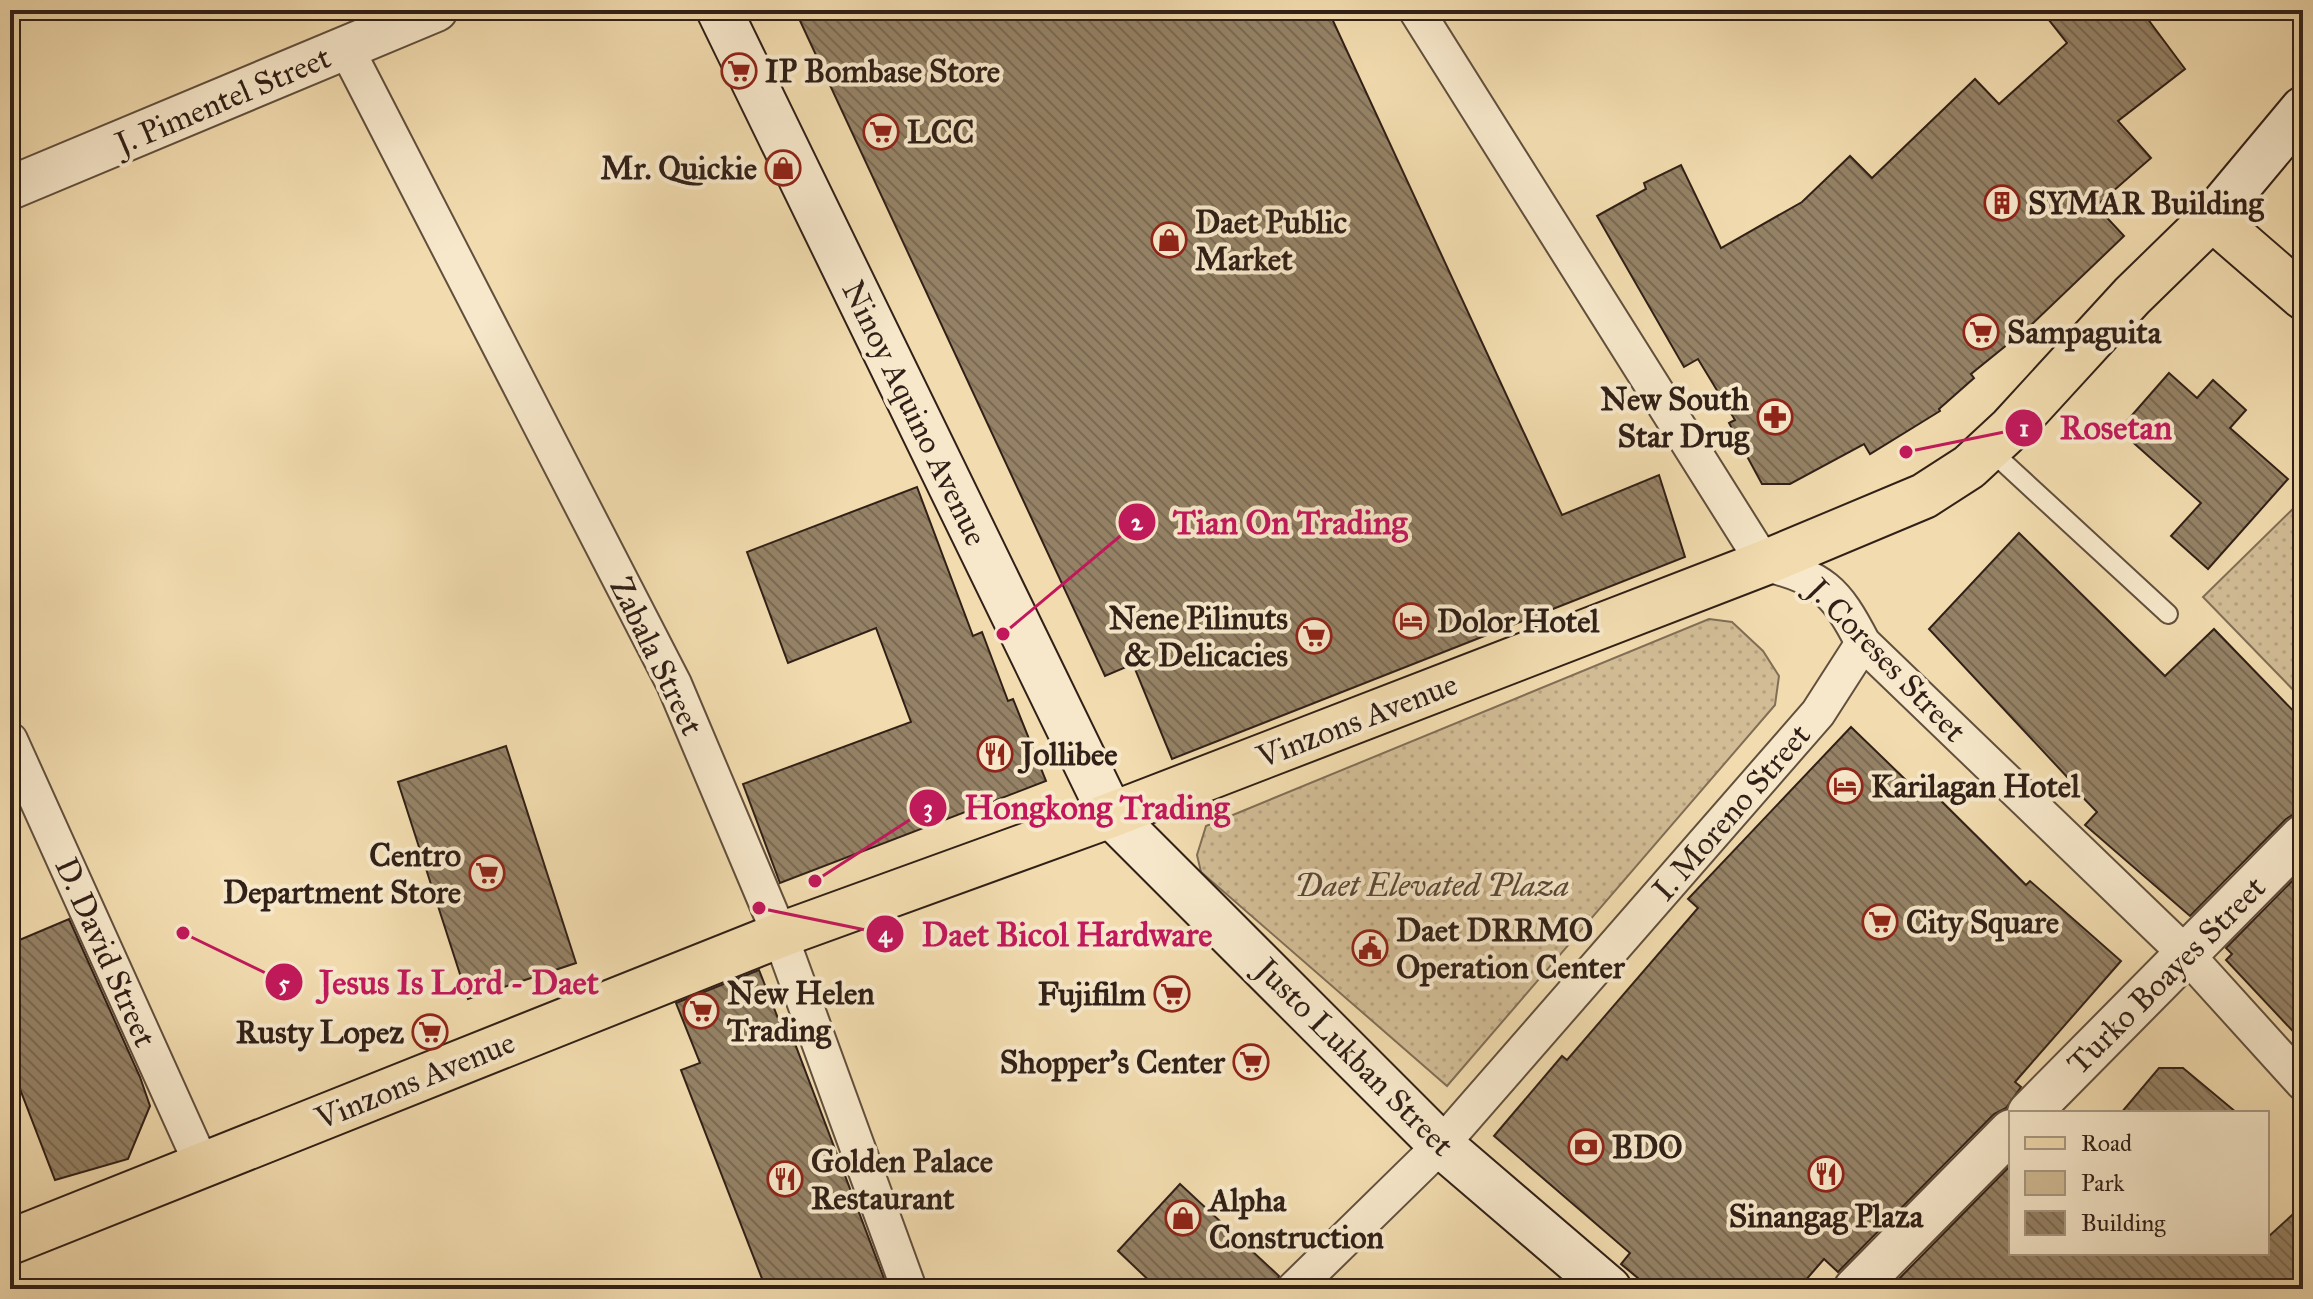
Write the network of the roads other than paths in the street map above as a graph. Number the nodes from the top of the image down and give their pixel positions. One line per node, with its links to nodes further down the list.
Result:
1 (436, 10): 4 (street, J. Pimentel Street)
2 (719, 10): 14 (main road, Ninoy Aquino Avenue)
3 (1416, 10): 10 (street)
4 (346, 48): 6 (street, J. Pimentel Street); 16 (street, Zabala Street)
5 (2303, 109): 7 (main road)
6 (10, 188)
7 (2212, 218): 8 (main road); 9 (main road, Vinzons Avenue)
8 (2303, 297)
9 (1989, 449): 10 (main road, Vinzons Avenue); 11 (lane)
10 (1764, 563): 12 (street, J. Coreses Street); 14 (main road, Vinzons Avenue)
11 (2168, 614)
12 (1863, 643): 17 (street, J. Coreses Street); 21 (street, I. Moreno Street)
13 (10, 740): 22 (street, D. David Street)
14 (1111, 815): 16 (main road, Vinzons Avenue); 21 (main road, Justo Lukban Street)
15 (2303, 836): 17 (street, Turko Boayes Street)
16 (780, 935): 22 (main road, Vinzons Avenue); 24 (street, Zabala Street)
17 (2186, 954): 18 (street, J. Coreses Street); 19 (street, Turko Boayes Street)
18 (2303, 1083)
19 (2031, 1111)
20 (2009, 1133): 27 (street)
21 (1441, 1145): 25 (street, I. Moreno Street); 26 (main road, Justo Lukban Street)
22 (202, 1165): 23 (main road, Vinzons Avenue)
23 (10, 1242)
24 (909, 1289)
25 (1294, 1289)
26 (1609, 1289)
27 (1855, 1289)

